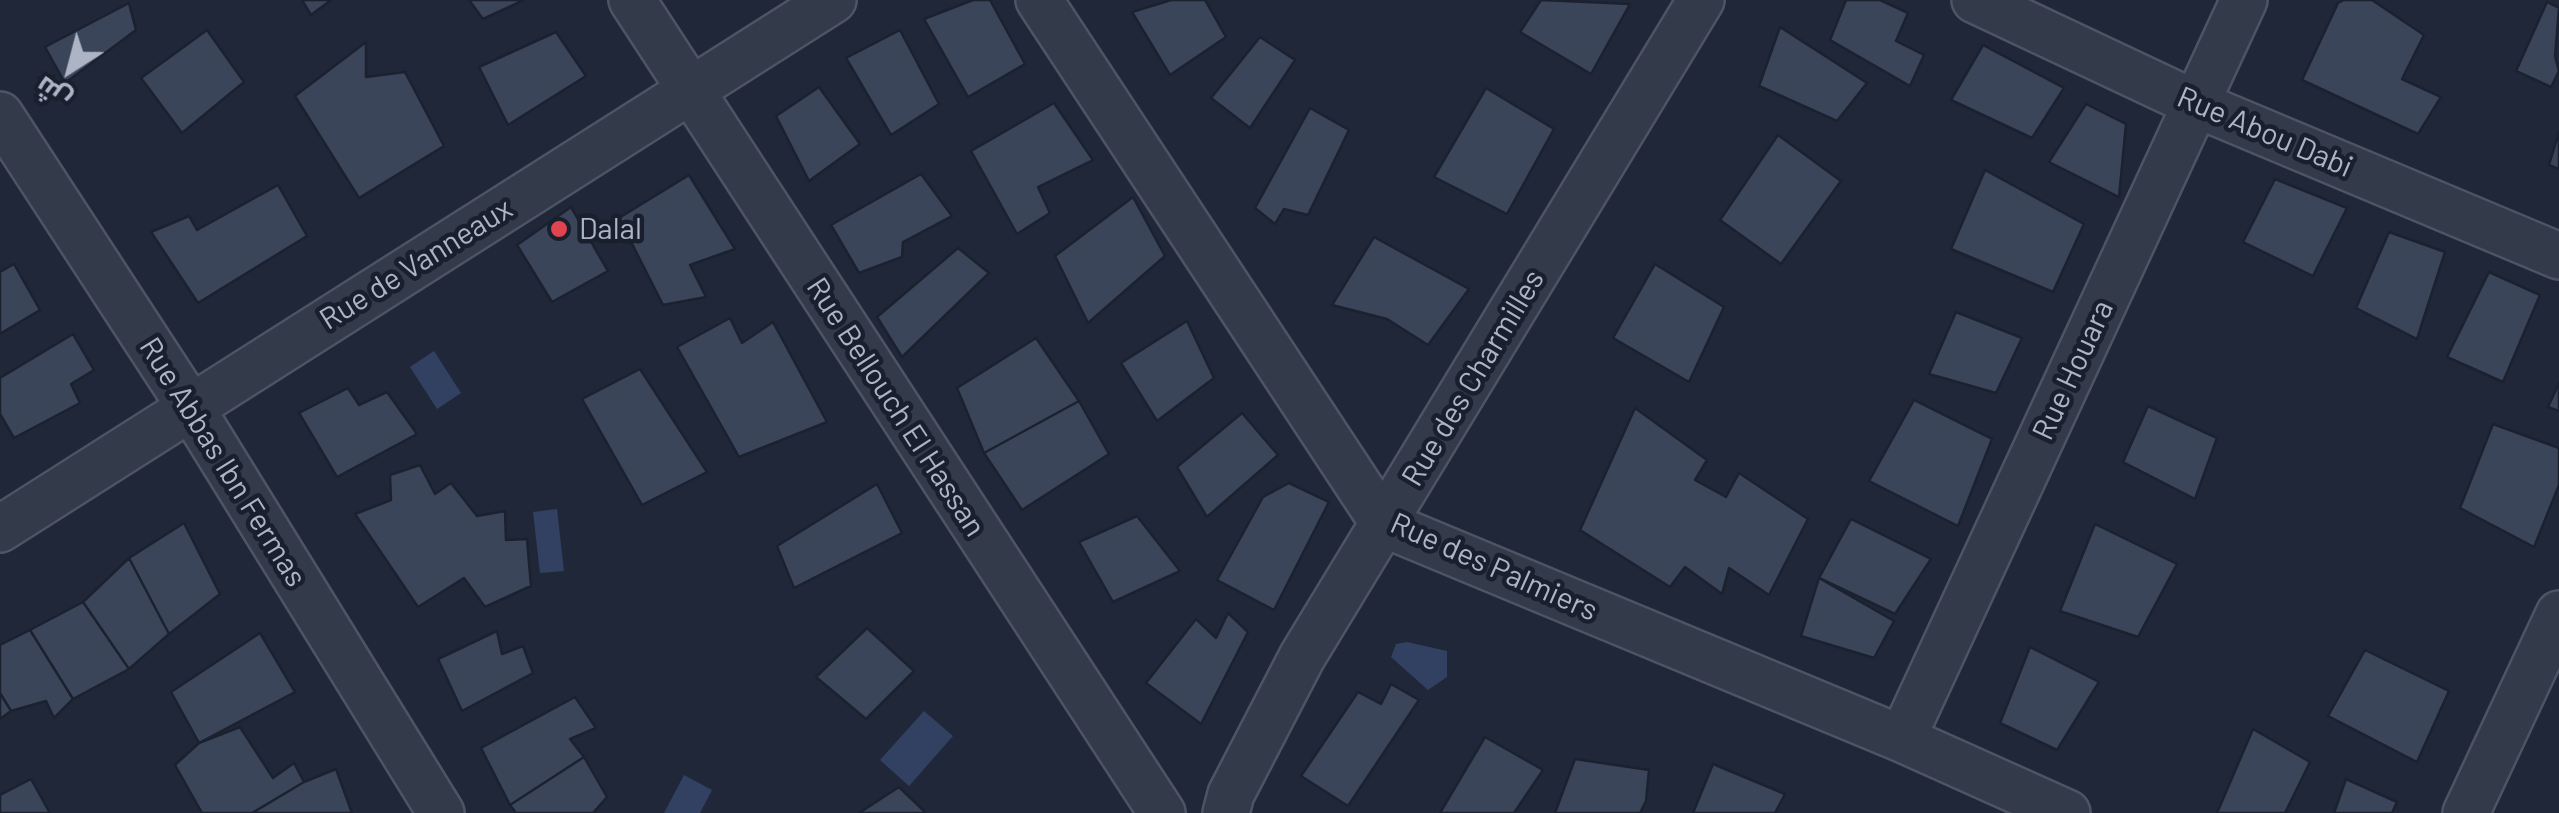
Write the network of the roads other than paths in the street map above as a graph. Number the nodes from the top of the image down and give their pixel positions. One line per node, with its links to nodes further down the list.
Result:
1 (632, 0): 7 (street, Rue Bellouch El Hassan)
2 (833, 0): 7 (street, Rue de Vanneaux)
3 (1040, 0): 12 (street, Rue des Palmiers)
4 (1701, 0): 12 (street, Rue des Charmilles)
5 (1975, 0): 8 (street, Rue Abou Dabi)
6 (2244, 0): 8 (street, Rue Houara)
7 (690, 91): 11 (street, Rue de Vanneaux); 18 (street, Rue Bellouch El Hassan)
8 (2196, 104): 10 (street, Rue Abou Dabi); 15 (street, Rue Houara)
9 (0, 115): 11 (street, Rue Abbas Ibn Fermas)
10 (2559, 256)
11 (191, 408): 13 (street, Rue de Vanneaux); 17 (street, Rue Abbas Ibn Fermas)
12 (1384, 524): 15 (street, Rue des Palmiers); 16 (street, Rue des Charmilles)
13 (0, 528)
14 (2559, 614): 20 (street)
15 (1902, 739): 19 (street, Rue des Palmiers)
16 (1241, 807)
17 (440, 813)
18 (1162, 813)
19 (2067, 813)
20 (2466, 813)

